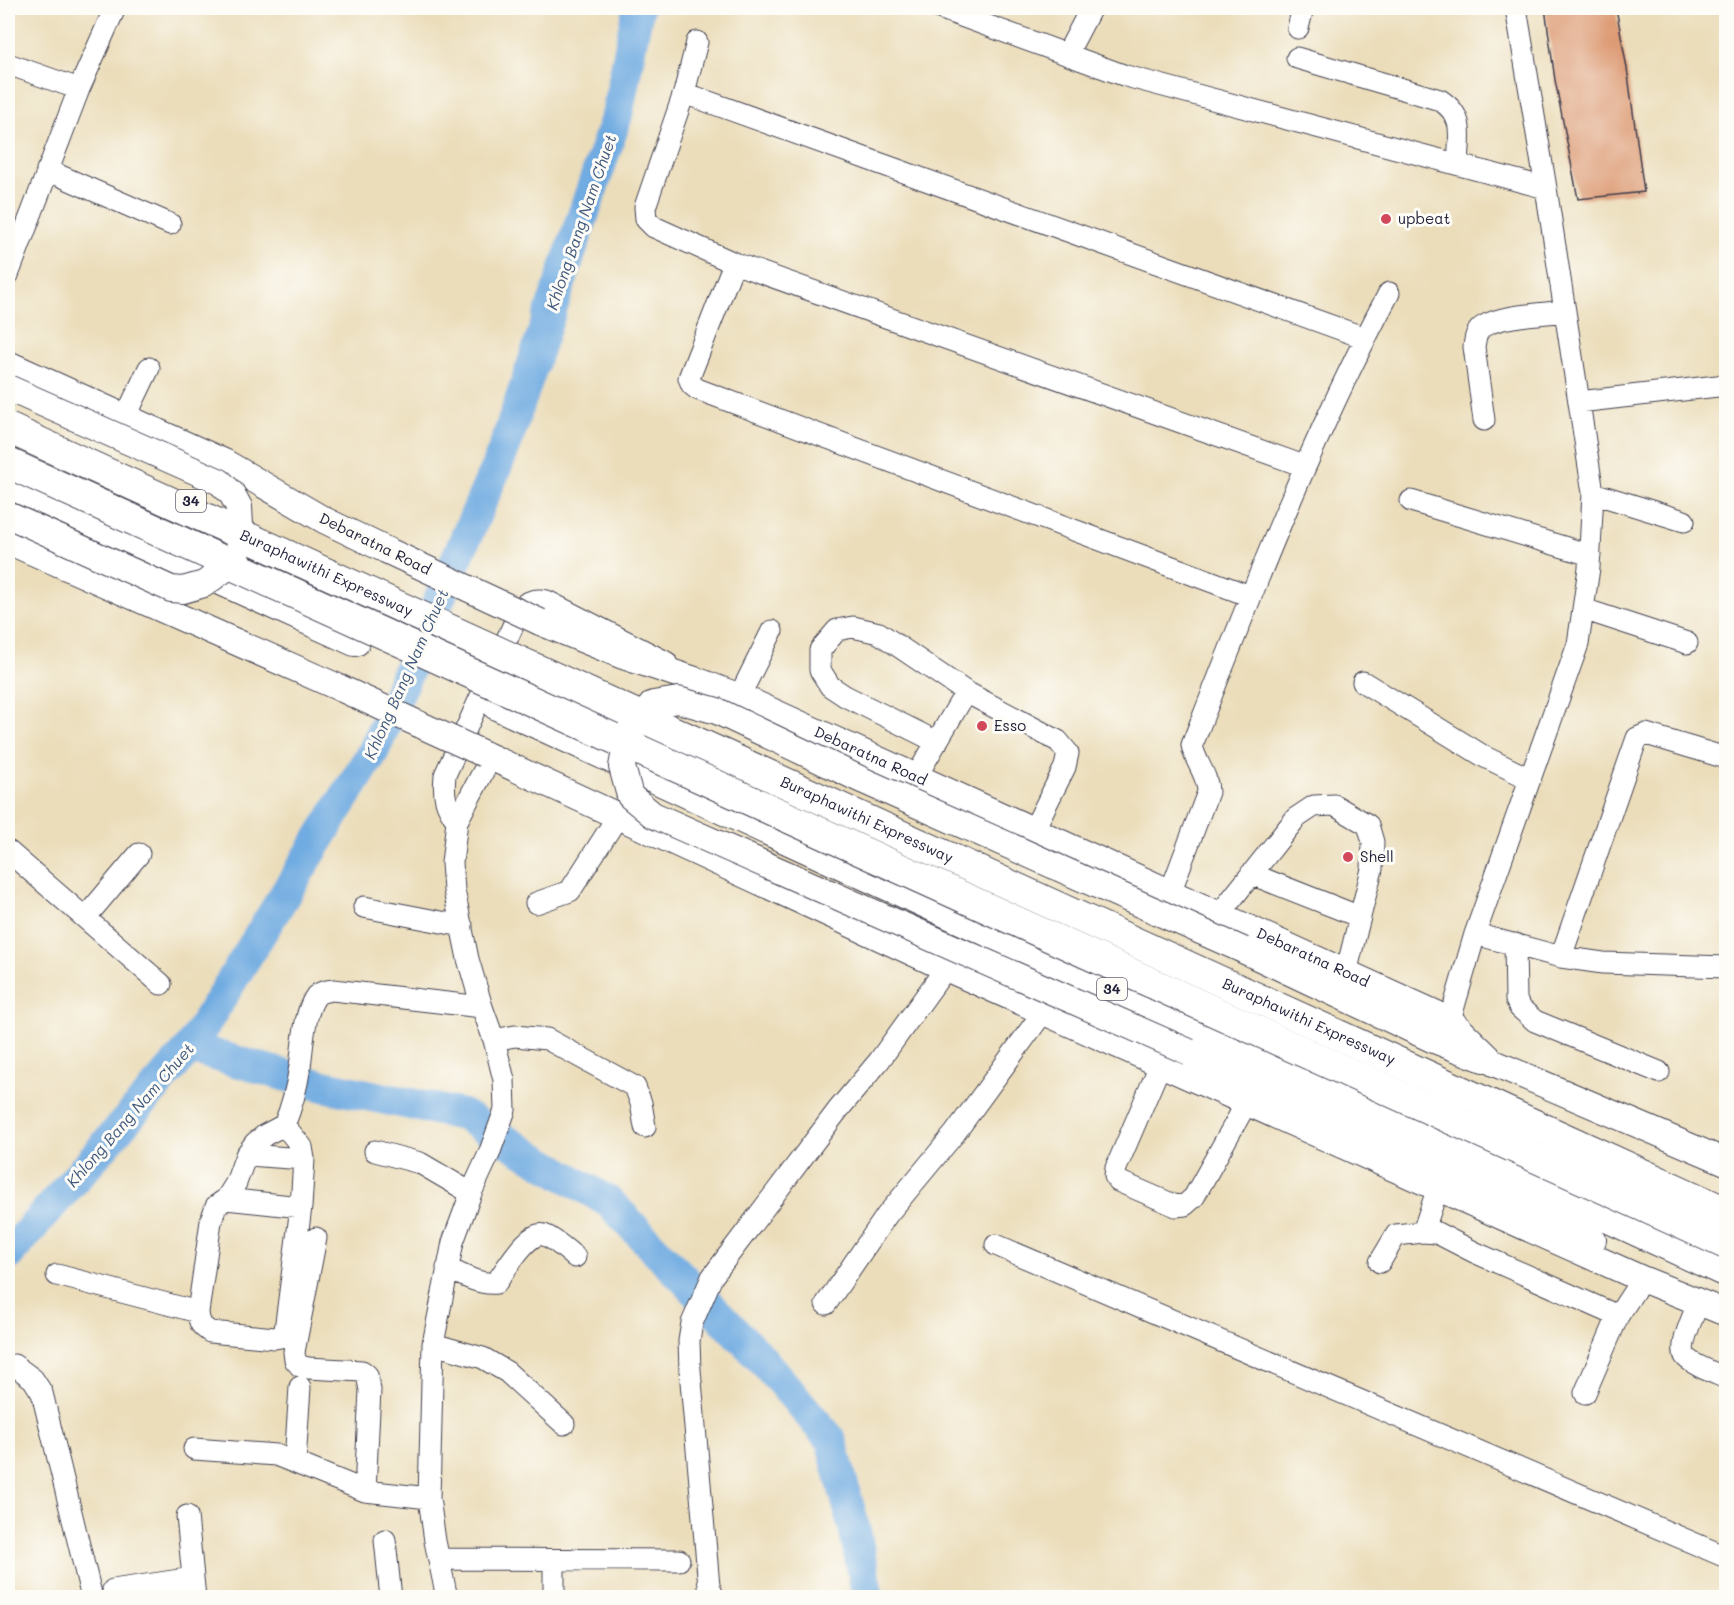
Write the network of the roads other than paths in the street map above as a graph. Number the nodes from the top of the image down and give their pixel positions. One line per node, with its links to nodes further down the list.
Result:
1 (115, 8): 9 (street)
2 (939, 8): 6 (street)
3 (1091, 8): 6 (street)
4 (1516, 8): 13 (street)
5 (697, 42): 10 (street)
6 (1067, 54): 11 (street)
7 (1297, 58): 11 (street)
8 (8, 64): 9 (street)
9 (79, 89): 12 (street)
10 (684, 93): 15 (street); 19 (street)
11 (1458, 164): 13 (street)
12 (47, 170): 14 (street); 16 (street)
13 (1546, 188): 18 (street)
14 (170, 224)
15 (734, 263): 30 (street); 38 (street)
16 (8, 275)
17 (1389, 293): 19 (street)
18 (1565, 311): 24 (street); 27 (street)
19 (1365, 338): 30 (street)
20 (8, 364): 25 (main road, Debaratna Road)
21 (149, 368): 25 (street)
22 (1726, 385): 24 (street)
23 (8, 388): 34 (main road, bridge)
24 (1579, 402): 32 (street)
25 (126, 416): 42 (main road, Debaratna Road, bridge)
26 (8, 418): 88 (highway, 34)
27 (1484, 420)
28 (8, 428): 90 (highway, Buraphawithi Expressway, bridge)
29 (8, 463): 93 (highway, Buraphawithi Expressway, bridge)
30 (1304, 466): 38 (street)
31 (8, 483): 98 (highway, 34)
32 (1593, 493): 35 (street); 37 (street)
33 (1411, 501): 37 (street)
34 (8, 515)
35 (1684, 521)
36 (11, 548): 47 (main road, bridge)
37 (1590, 555): 39 (street)
38 (1250, 596): 57 (street)
39 (1583, 609): 41 (street); 50 (street)
40 (772, 631): 45 (street)
41 (1687, 642)
42 (698, 681): 45 (main road, Debaratna Road); 52 (street)
43 (1363, 682): 50 (street)
44 (966, 692): 46 (street); 46 (street); 53 (street)
45 (739, 697): 49 (main road, Debaratna Road)
46 (937, 742): 49 (street)
47 (488, 756): 51 (main road); 52 (street)
48 (1726, 758): 66 (street)
49 (916, 777): 53 (main road, Debaratna Road)
50 (1530, 779): 64 (street)
51 (618, 816): 58 (street); 68 (main road)
52 (457, 821): 63 (street)
53 (1033, 831): 57 (main road, Debaratna Road)
54 (8, 851): 62 (street)
55 (139, 854): 62 (street)
56 (1251, 874): 60 (street); 61 (street); 61 (street)
57 (1170, 893): 60 (main road, Debaratna Road)
58 (536, 903)
59 (364, 907): 63 (street)
60 (1219, 915): 69 (main road, Debaratna Road)
61 (1360, 917): 69 (street)
62 (85, 918): 70 (street)
63 (462, 926): 71 (street)
64 (1475, 934): 65 (street); 73 (street)
65 (1515, 944): 66 (street); 77 (street)
66 (1561, 957): 67 (street)
67 (1726, 967)
68 (946, 968): 72 (main road); 129 (street)
69 (1346, 973): 73 (main road, Debaratna Road)
70 (161, 984)
71 (482, 1007): 74 (street); 79 (street)
72 (1044, 1011): 75 (main road); 102 (street)
73 (1450, 1020): 76 (main road, Debaratna Road)
74 (494, 1040): 80 (street); 86 (street)
75 (1161, 1063): 78 (main road); 78 (street)
76 (1494, 1063): 84 (main road, Debaratna Road); 103 (main road, bridge)
77 (1659, 1072)
78 (1247, 1102): 85 (main road)
79 (287, 1119): 82 (street); 83 (street)
80 (645, 1127)
81 (375, 1151): 86 (street)
82 (246, 1155): 83 (street); 87 (street)
83 (304, 1159): 89 (street)
84 (1726, 1162)
85 (1438, 1188): 91 (street); 100 (main road)
86 (471, 1193): 97 (street)
87 (226, 1199): 89 (street); 104 (street)
88 (1726, 1200)
89 (301, 1207): 104 (street)
90 (1726, 1212)
91 (1423, 1232): 96 (street); 106 (street)
92 (316, 1238): 115 (street)
93 (1726, 1244)
94 (996, 1245): 119 (street)
95 (575, 1257): 97 (street)
96 (1380, 1262)
97 (447, 1268): 107 (street)
98 (1726, 1272)
99 (57, 1275): 104 (street)
100 (1642, 1280): 101 (main road); 106 (street)
101 (1699, 1302): 105 (main road); 109 (street)
102 (826, 1304)
103 (1726, 1308)
104 (198, 1312)
105 (1726, 1313)
106 (1618, 1316): 111 (street)
107 (433, 1344): 112 (street); 116 (street)
108 (14, 1365): 125 (street)
109 (1726, 1378)
110 (300, 1388): 114 (street)
111 (1585, 1393)
112 (564, 1424)
113 (194, 1449): 114 (street)
114 (295, 1462): 115 (street)
115 (365, 1491): 116 (street)
116 (429, 1498): 120 (street)
117 (187, 1516): 123 (street)
118 (385, 1540): 126 (street)
119 (1726, 1557)
120 (439, 1559): 121 (street); 127 (street)
121 (554, 1560): 122 (street); 128 (street)
122 (680, 1560)
123 (194, 1588): 124 (street)
124 (114, 1590)
125 (92, 1598)
126 (391, 1598)
127 (447, 1598)
128 (554, 1598)
129 (714, 1598)

